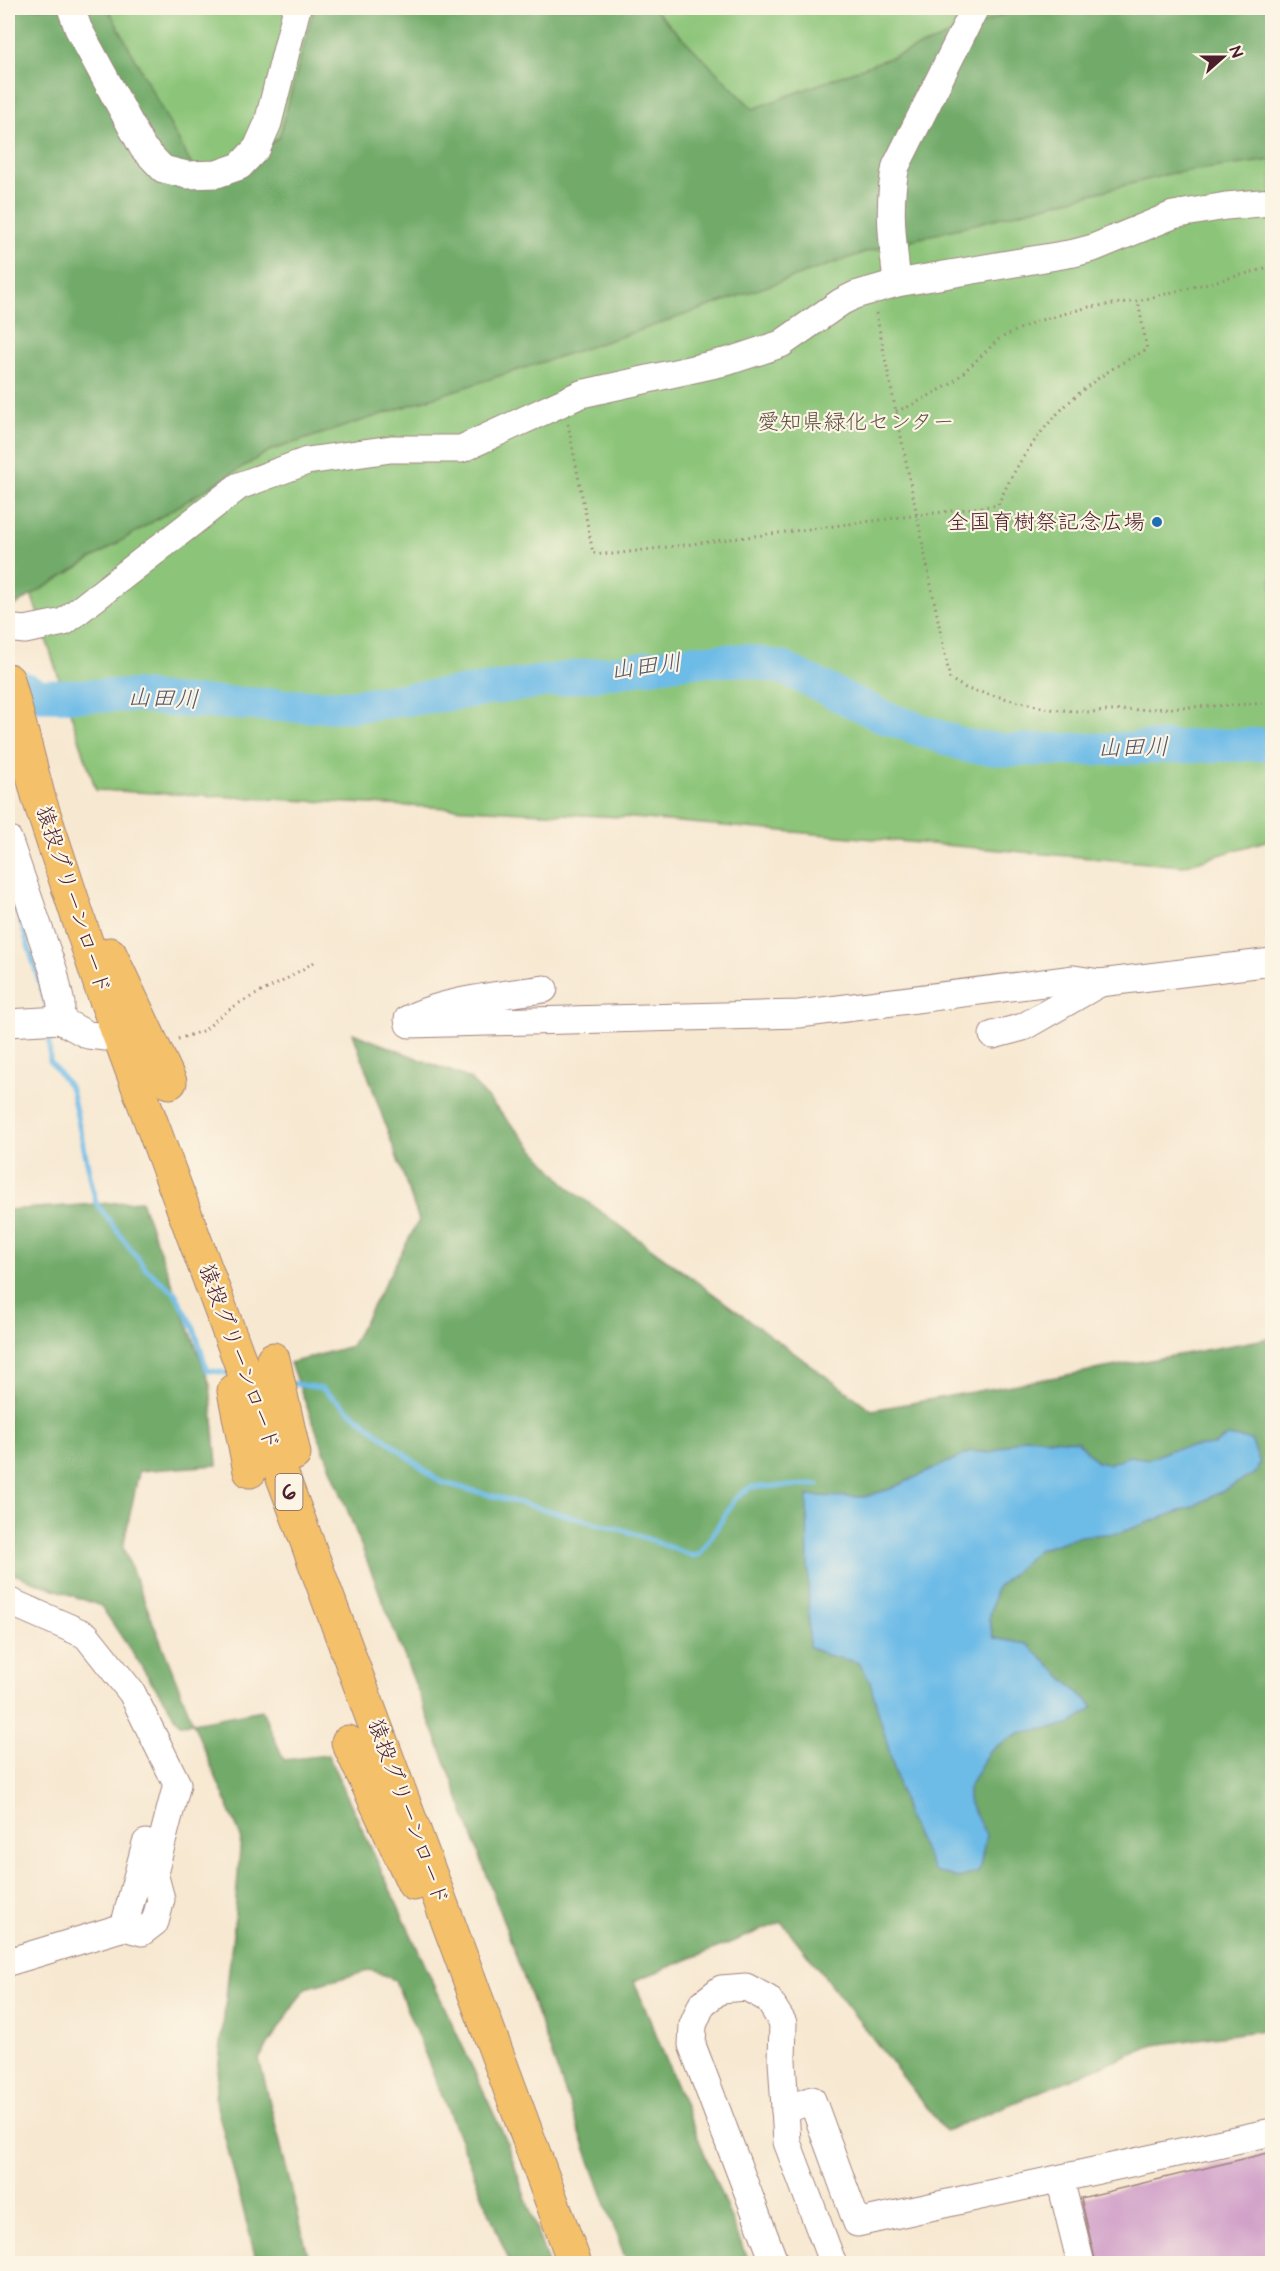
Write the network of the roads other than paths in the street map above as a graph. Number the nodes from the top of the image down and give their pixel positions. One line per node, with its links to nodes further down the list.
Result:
1 (71, 8): 2 (street)
2 (297, 8)
3 (975, 8): 5 (street)
4 (1272, 202): 5 (street)
5 (897, 283): 6 (street)
6 (15, 629)
7 (8, 680): 8 (main road, 猿投グリーンロード / 6)
8 (39, 799): 18 (main road); 19 (main road, 猿投グリーンロード / 6)
9 (8, 839): 10 (street)
10 (12, 869): 14 (street)
11 (1272, 962): 12 (street)
12 (1100, 983): 13 (street); 16 (street)
13 (544, 989)
14 (60, 1020): 15 (street); 17 (street)
15 (8, 1023)
16 (993, 1035)
17 (106, 1037)
18 (170, 1082)
19 (138, 1088): 21 (main road); 25 (main road, 猿投グリーンロード / 6)
20 (273, 1359): 25 (main road)
21 (250, 1471)
22 (8, 1601): 26 (street)
23 (8, 1621): 26 (street)
24 (348, 1742): 28 (main road)
25 (418, 1839): 28 (main road, 猿投グリーンロード / 6)
26 (124, 1927): 27 (street)
27 (8, 1962)
28 (495, 2046): 32 (main road, 猿投グリーンロード / 6)
29 (785, 2110): 31 (street); 33 (street); 34 (street)
30 (1272, 2132): 31 (street)
31 (1060, 2179): 35 (street)
32 (575, 2264)
33 (775, 2264)
34 (833, 2264)
35 (1081, 2264)

